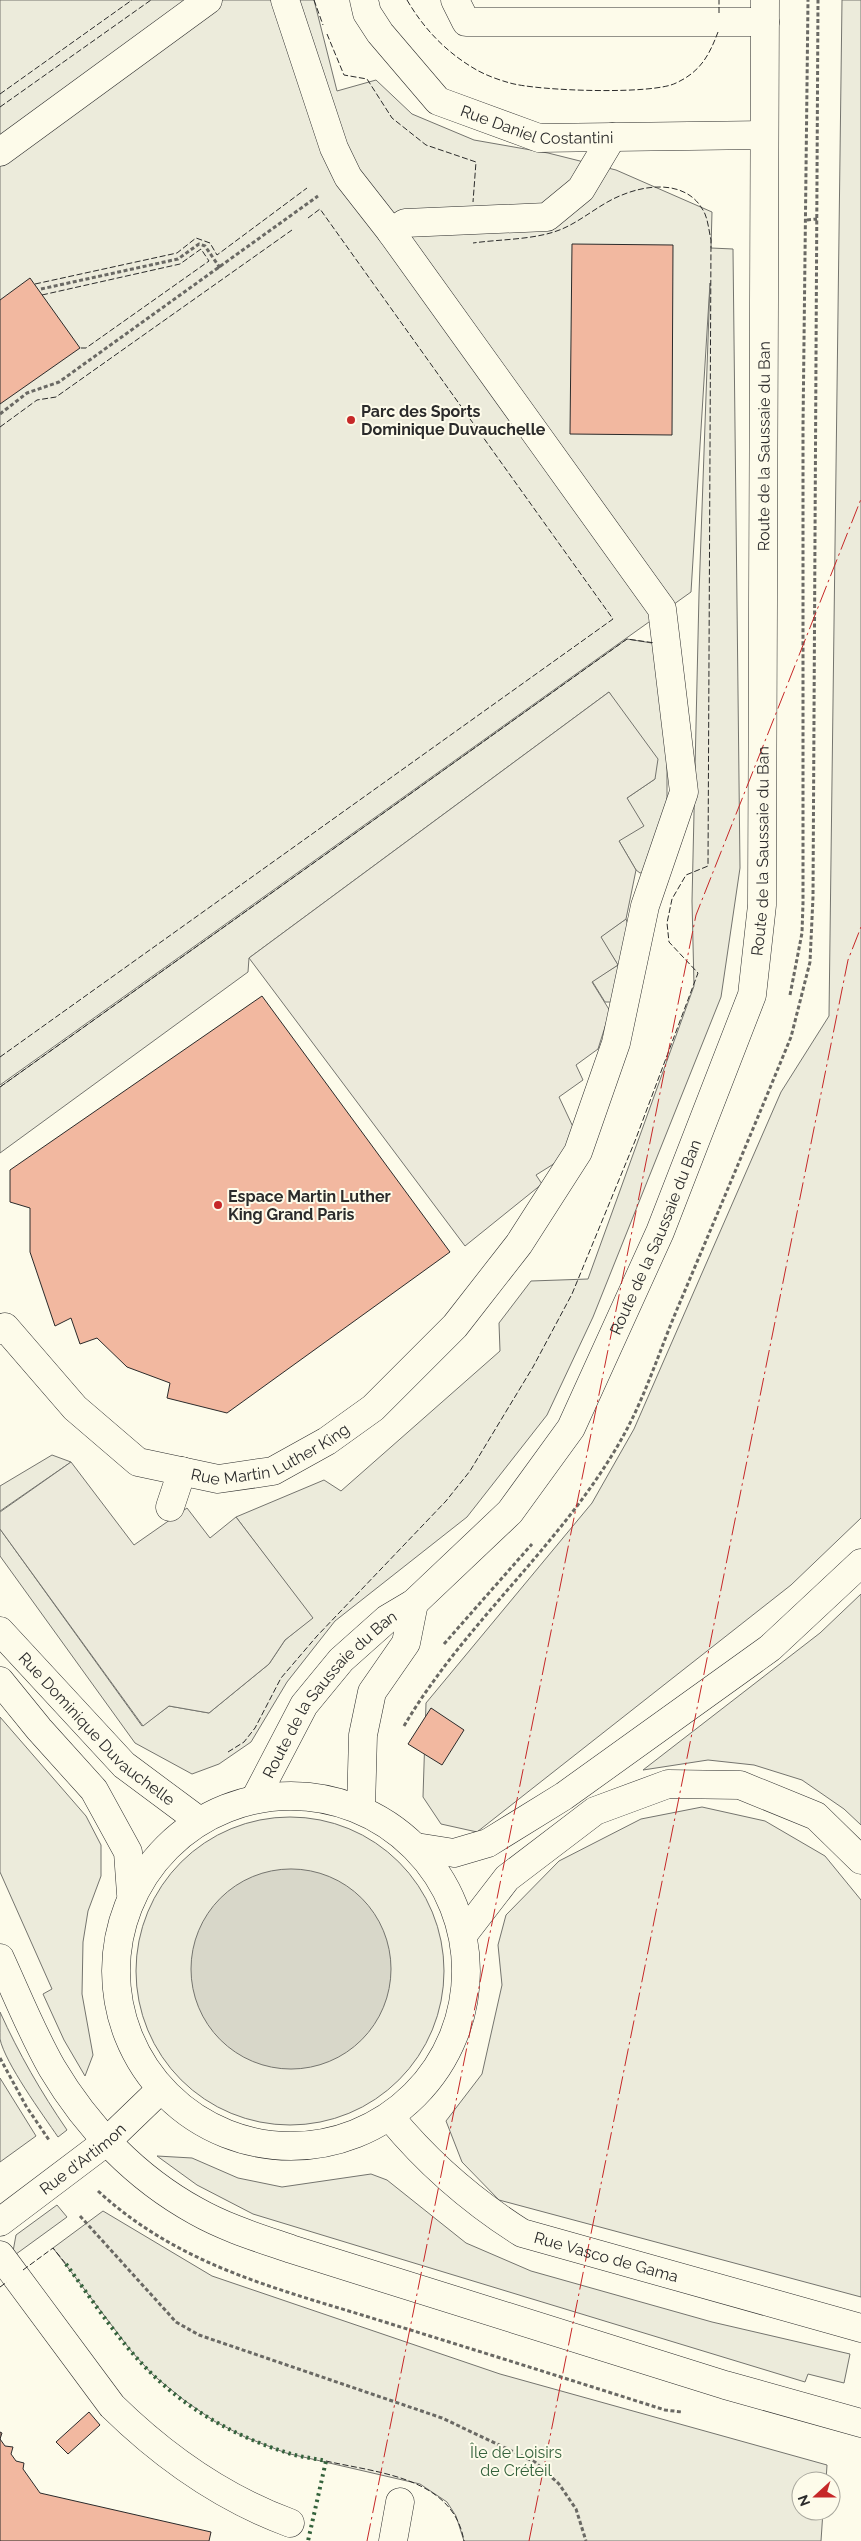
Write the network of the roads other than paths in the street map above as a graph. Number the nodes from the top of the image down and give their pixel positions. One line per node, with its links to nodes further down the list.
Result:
1 (208, 0): 8 (main road)
2 (285, 0): 9 (main road)
3 (364, 0): 7 (main road, Rue Daniel Costantini)
4 (455, 0): 5 (main road)
5 (765, 11): 6 (main road, Route de la Saussaie du Ban)
6 (764, 135): 7 (main road, Rue Daniel Costantini); 14 (main road, Route de la Saussaie du Ban)
7 (612, 137): 9 (main road)
8 (0, 152)
9 (391, 232): 11 (main road, Rue Martin Luther King)
10 (0, 1330): 11 (main road, Rue Martin Luther King)
11 (182, 1471): 12 (main road)
12 (170, 1507)
13 (861, 1563): 20 (main road)
14 (414, 1604): 17 (main road, Route de la Saussaie du Ban); 18 (main road, Route de la Saussaie du Ban)
15 (0, 1631): 19 (main road, Rue Dominique Duvauchelle)
16 (0, 1681): 22 (main road)
17 (256, 1797): 18 (main road); 19 (main road)
18 (362, 1809): 20 (main road)
19 (198, 1820): 22 (main road)
20 (416, 1847): 23 (main road)
21 (861, 1860): 23 (main road)
22 (131, 1894): 25 (main road)
23 (463, 1935): 26 (main road)
24 (0, 1958): 27 (main road)
25 (160, 2090): 26 (main road); 27 (main road, Rue d'Artimon)
26 (390, 2117): 30 (main road, Rue Vasco de Gama)
27 (106, 2142): 28 (main road, Rue d'Artimon); 31 (main road)
28 (0, 2222)
29 (0, 2255): 33 (main road)
30 (852, 2326)
31 (861, 2423)
32 (400, 2502): 34 (main road)
33 (290, 2523)
34 (392, 2541)

